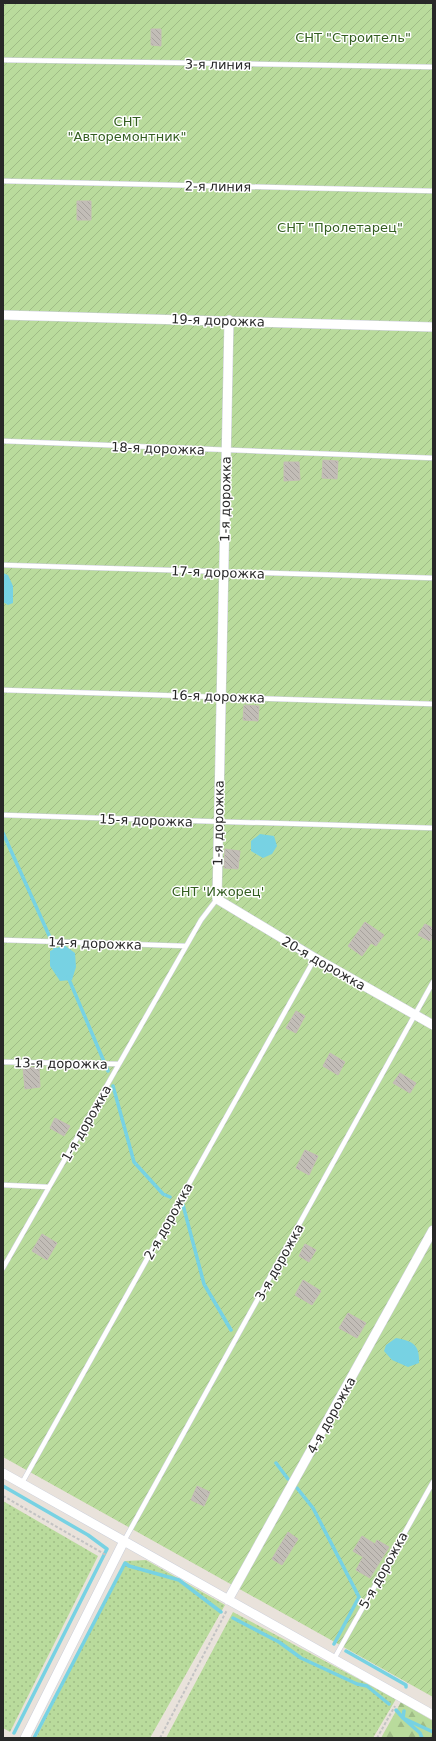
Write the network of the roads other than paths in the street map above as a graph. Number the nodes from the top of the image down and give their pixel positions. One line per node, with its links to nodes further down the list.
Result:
1 (3, 60): 2 (lane, 3-я линия)
2 (433, 67)
3 (3, 181): 4 (lane, 2-я линия)
4 (433, 191)
5 (3, 315): 6 (street, 19-я дорожка)
6 (229, 320): 7 (street, 19-я дорожка); 9 (street, 1-я дорожка)
7 (433, 327)
8 (3, 441): 9 (lane, 18-я дорожка)
9 (226, 451): 10 (lane, 18-я дорожка); 12 (street, 1-я дорожка)
10 (433, 458)
11 (3, 565): 12 (lane, 17-я дорожка)
12 (224, 572): 13 (lane, 17-я дорожка); 15 (street, 1-я дорожка)
13 (433, 578)
14 (3, 690): 15 (lane, 16-я дорожка)
15 (221, 696): 16 (lane, 16-я дорожка); 18 (street, 1-я дорожка)
16 (433, 704)
17 (3, 815): 18 (lane, 15-я дорожка)
18 (218, 823): 19 (lane, 15-я дорожка); 20 (street, 1-я дорожка)
19 (433, 828)
20 (217, 899): 22 (lane, 1-я дорожка); 23 (street, 20-я дорожка)
21 (3, 940): 22 (lane, 14-я дорожка)
22 (186, 946): 28 (lane, 1-я дорожка)
23 (315, 958): 25 (street, 20-я дорожка); 35 (lane, 2-я дорожка)
24 (433, 982): 25 (lane, 3-я дорожка)
25 (416, 1015): 26 (street, 20-я дорожка); 36 (lane, 3-я дорожка)
26 (433, 1024)
27 (3, 1062): 28 (lane, 13-я дорожка)
28 (119, 1064): 30 (lane, 1-я дорожка)
29 (3, 1185): 30 (lane)
30 (49, 1187): 32 (lane, 1-я дорожка)
31 (433, 1230): 37 (street, 4-я дорожка)
32 (3, 1268)
33 (3, 1472): 35 (street)
34 (433, 1482): 38 (lane, 5-я дорожка)
35 (22, 1483): 36 (street)
36 (124, 1541): 37 (street); 40 (street)
37 (228, 1600): 38 (street)
38 (334, 1659): 39 (street)
39 (433, 1715)
40 (25, 1738)

